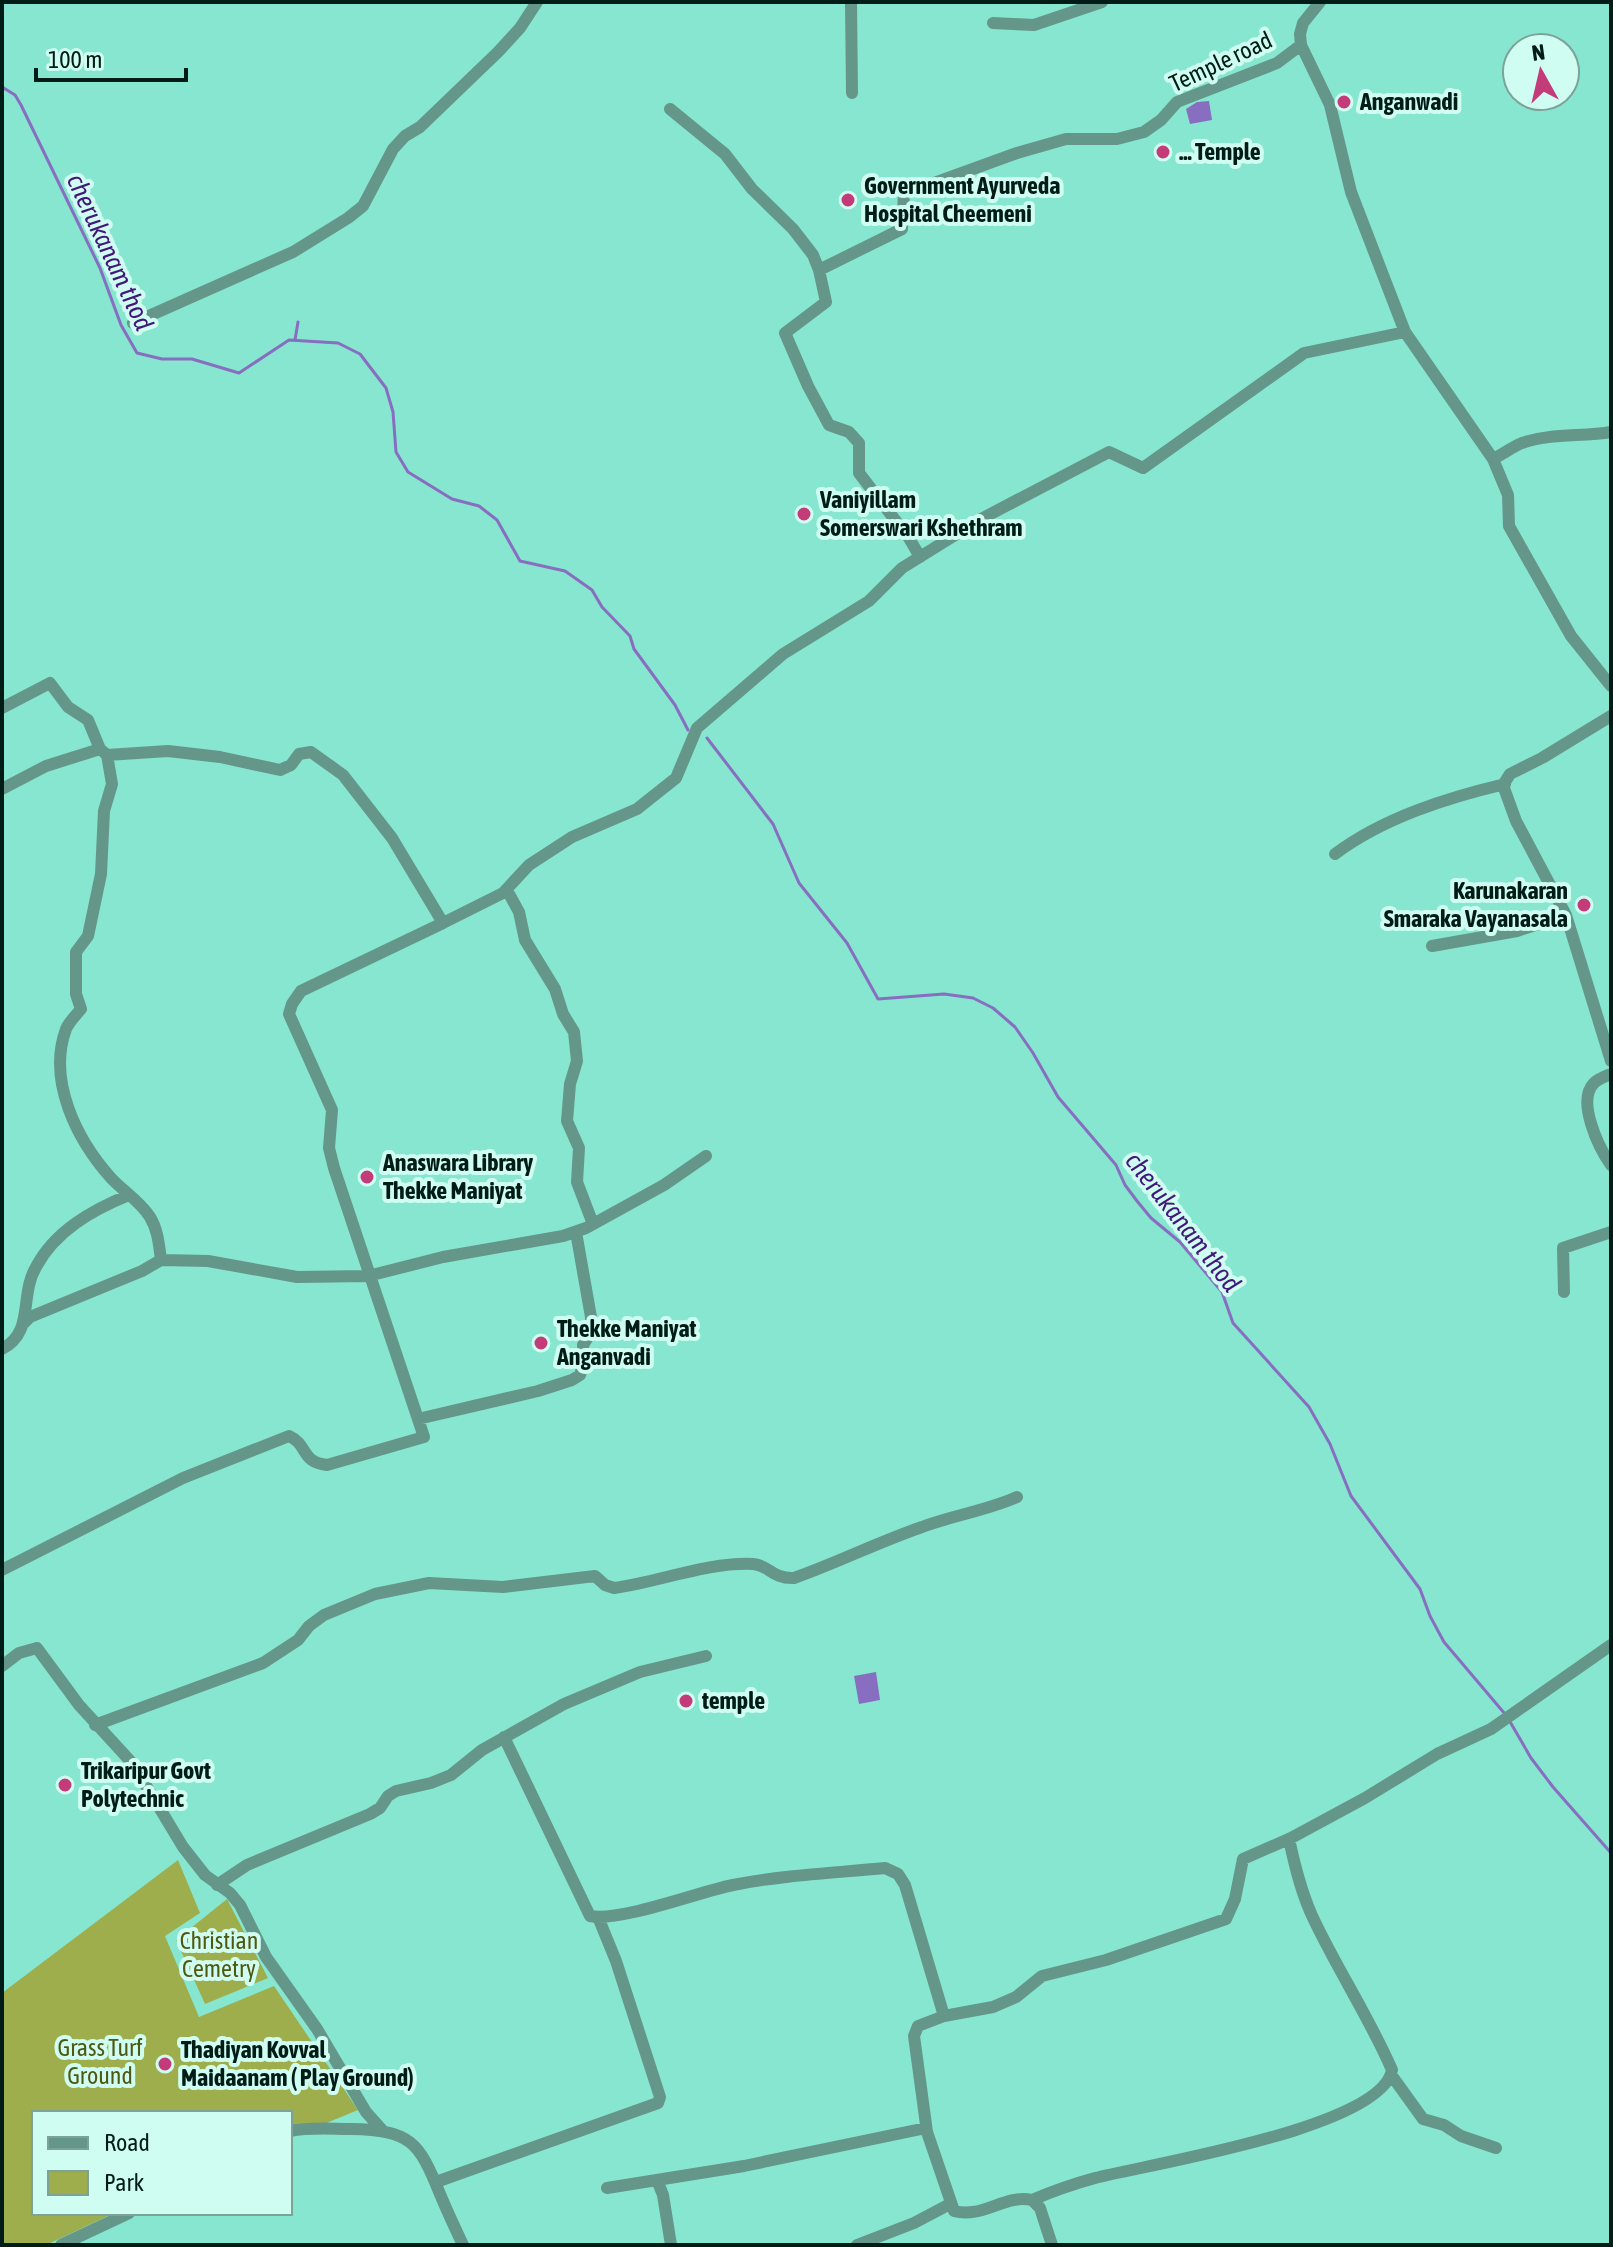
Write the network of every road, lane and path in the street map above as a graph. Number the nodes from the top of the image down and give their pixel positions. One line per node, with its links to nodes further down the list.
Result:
1 (537, 2): 10 (street)
2 (851, 2): 7 (street)
3 (1102, 2): 5 (street)
4 (1320, 2): 6 (street)
5 (993, 23)
6 (1301, 45): 9 (street, Temple road); 11 (street)
7 (852, 93)
8 (670, 109): 9 (street)
9 (819, 270): 14 (street)
10 (133, 323)
11 (1405, 332): 13 (street); 14 (street)
12 (1611, 432): 13 (street)
13 (1493, 459): 15 (street)
14 (920, 557): 22 (street)
15 (1611, 686)
16 (2, 708): 18 (street)
17 (1611, 716): 19 (street)
18 (104, 752): 20 (street); 24 (street); 30 (street)
19 (1505, 784): 21 (street); 23 (street)
20 (2, 789)
21 (1335, 854)
22 (507, 890): 24 (street); 31 (street)
23 (1566, 915): 25 (street); 26 (street)
24 (443, 923): 35 (street)
25 (1432, 946)
26 (1611, 1061)
27 (1611, 1074): 29 (street)
28 (706, 1156): 31 (street)
29 (1611, 1165)
30 (129, 1195): 34 (street); 37 (street)
31 (593, 1224): 32 (street)
32 (576, 1232): 35 (street); 39 (street)
33 (1611, 1232): 36 (street)
34 (161, 1260): 35 (street); 37 (street)
35 (368, 1276): 39 (street)
36 (1564, 1292)
37 (24, 1323): 38 (street)
38 (2, 1349)
39 (418, 1419): 41 (street)
40 (1017, 1497): 45 (street)
41 (2, 1570)
42 (1611, 1645): 47 (street)
43 (706, 1656): 46 (street)
44 (2, 1666): 45 (street)
45 (95, 1725): 48 (street)
46 (504, 1737): 48 (street); 49 (street)
47 (1289, 1839): 50 (street); 51 (street)
48 (217, 1885): 54 (street)
49 (598, 1917): 50 (street); 57 (street)
50 (944, 2016): 52 (street)
51 (1392, 2076): 55 (street); 59 (street)
52 (926, 2128): 56 (street); 60 (street)
53 (292, 2131): 54 (street)
54 (383, 2131): 57 (street)
55 (1496, 2148)
56 (657, 2180): 58 (street); 65 (street)
57 (436, 2182): 64 (street)
58 (607, 2188)
59 (1032, 2200): 60 (street); 67 (street)
60 (950, 2204): 66 (street)
61 (125, 2215): 62 (street)
62 (78, 2241): 63 (street)
63 (61, 2245)
64 (463, 2245)
65 (671, 2245)
66 (857, 2245)
67 (1052, 2245)

